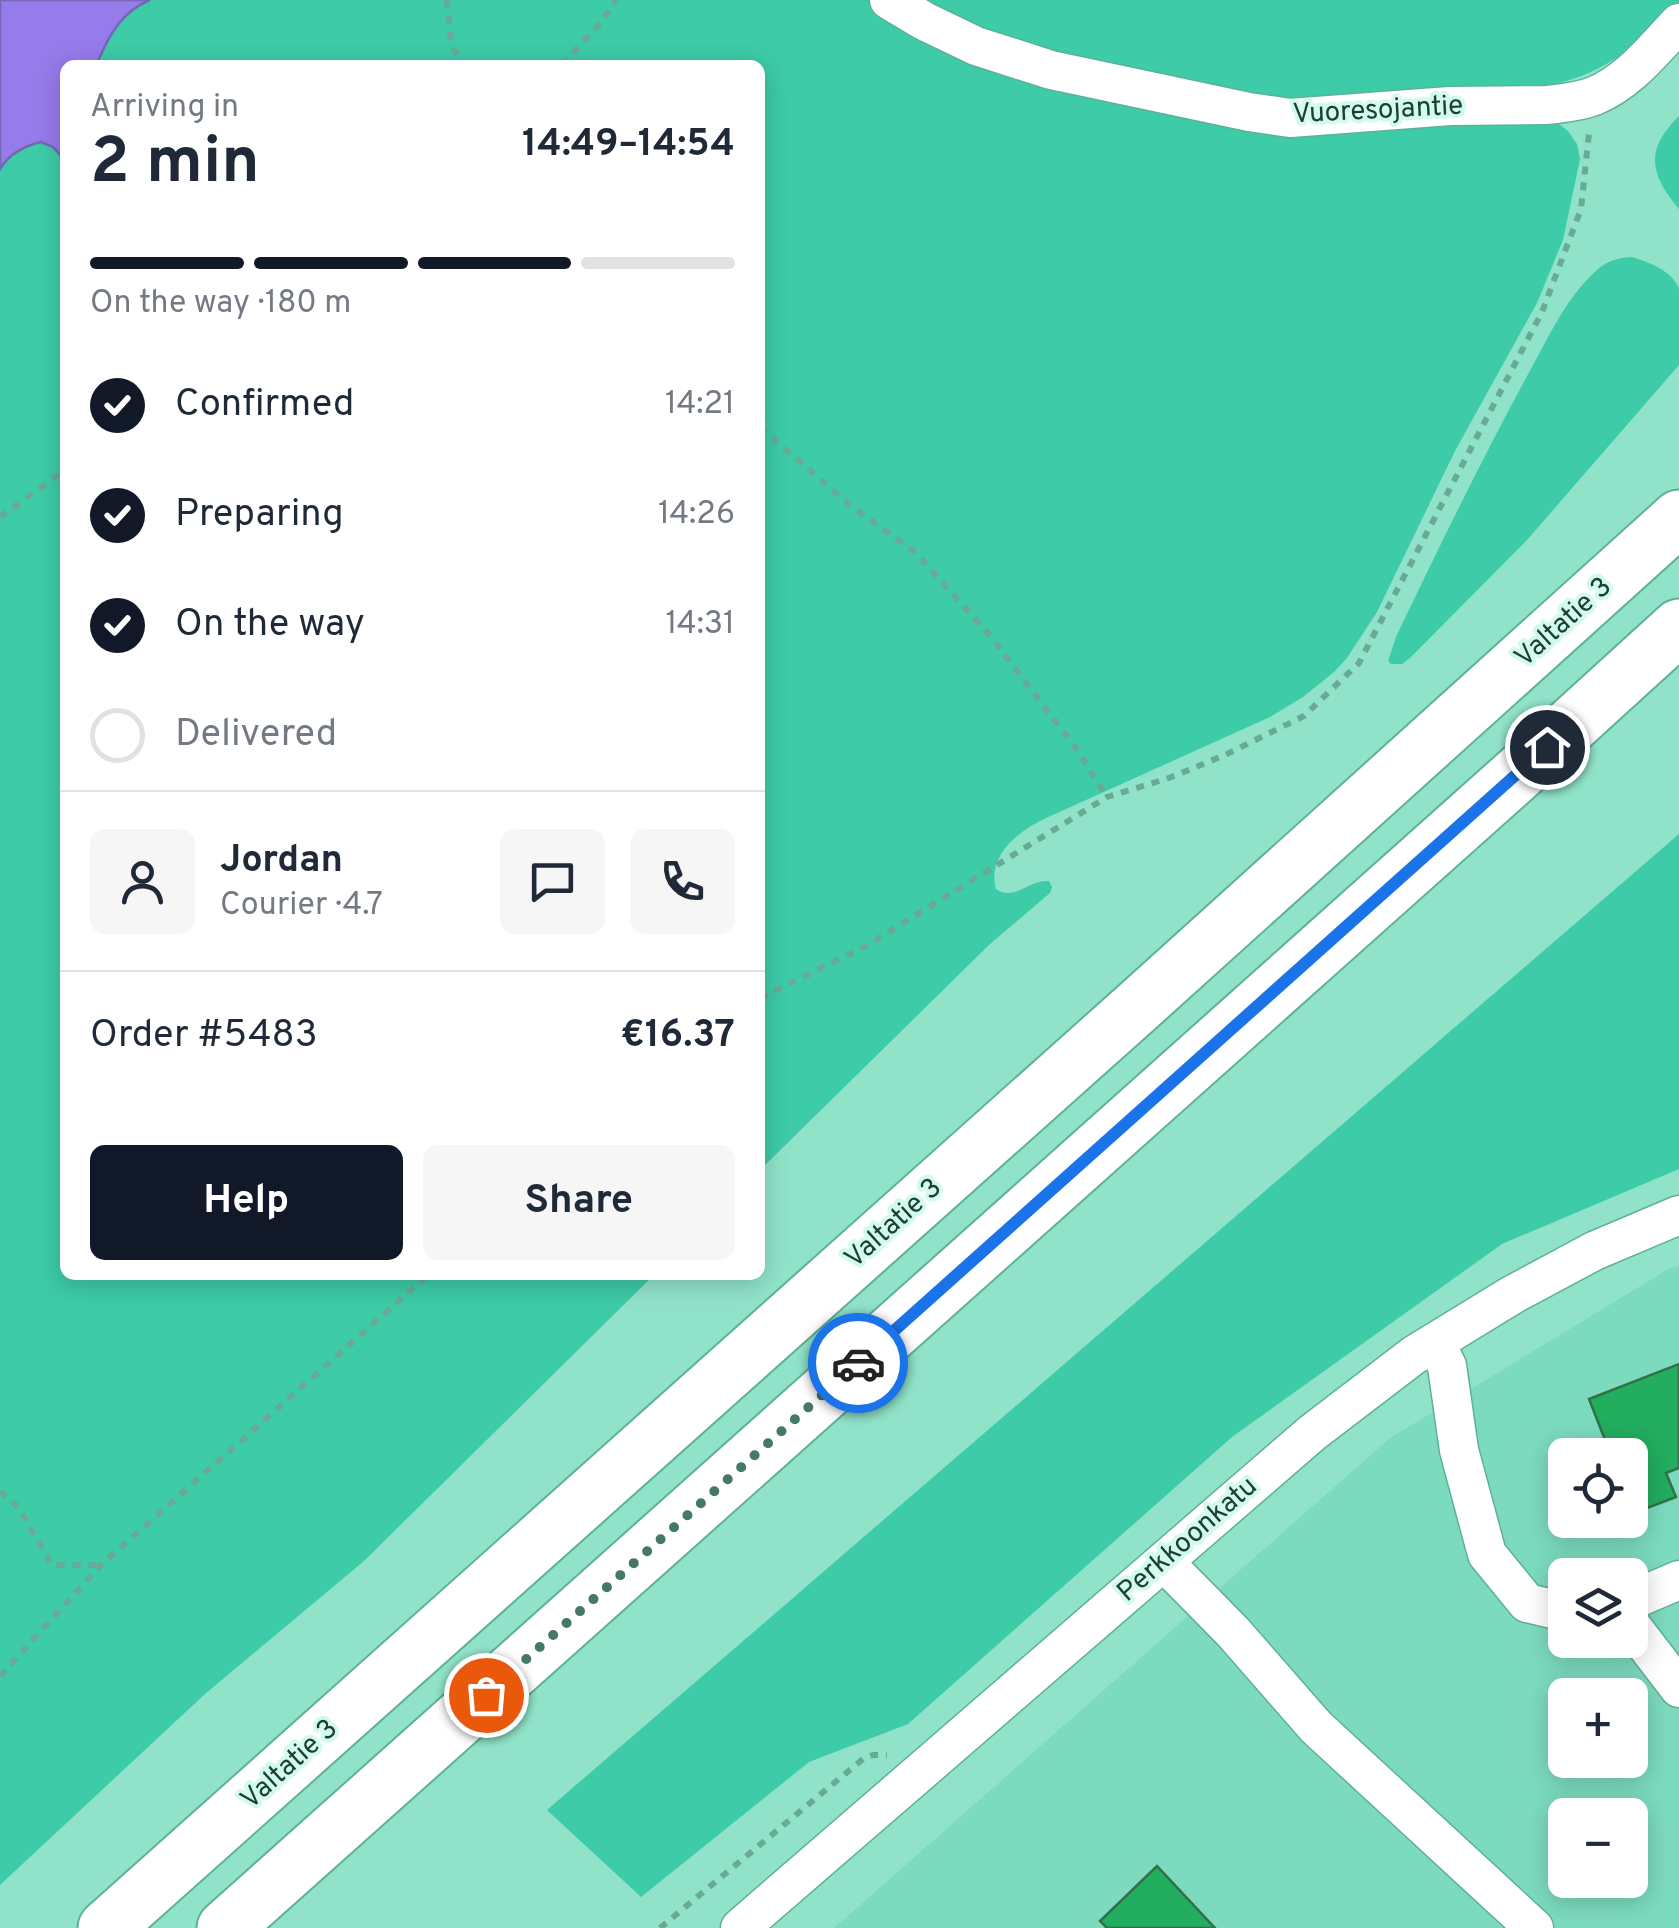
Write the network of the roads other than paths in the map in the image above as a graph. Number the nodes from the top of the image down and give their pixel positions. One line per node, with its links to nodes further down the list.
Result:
1 (889, 0): 2 (street, Vuoresojantie)
2 (1679, 24)
3 (1679, 518): 13 (highway, Valtatie 3)
4 (1679, 627): 14 (highway)
5 (1679, 1215): 6 (street, Perkkoonkatu)
6 (1435, 1342): 7 (street, Perkkoonkatu); 10 (street)
7 (1164, 1562): 15 (street, Perkkoonkatu); 16 (street)
8 (1679, 1580): 9 (street)
9 (1648, 1593)
10 (1548, 1608)
11 (1648, 1648): 12 (street)
12 (1679, 1688)
13 (106, 1928)
14 (224, 1928)
15 (740, 1928)
16 (1534, 1928)

